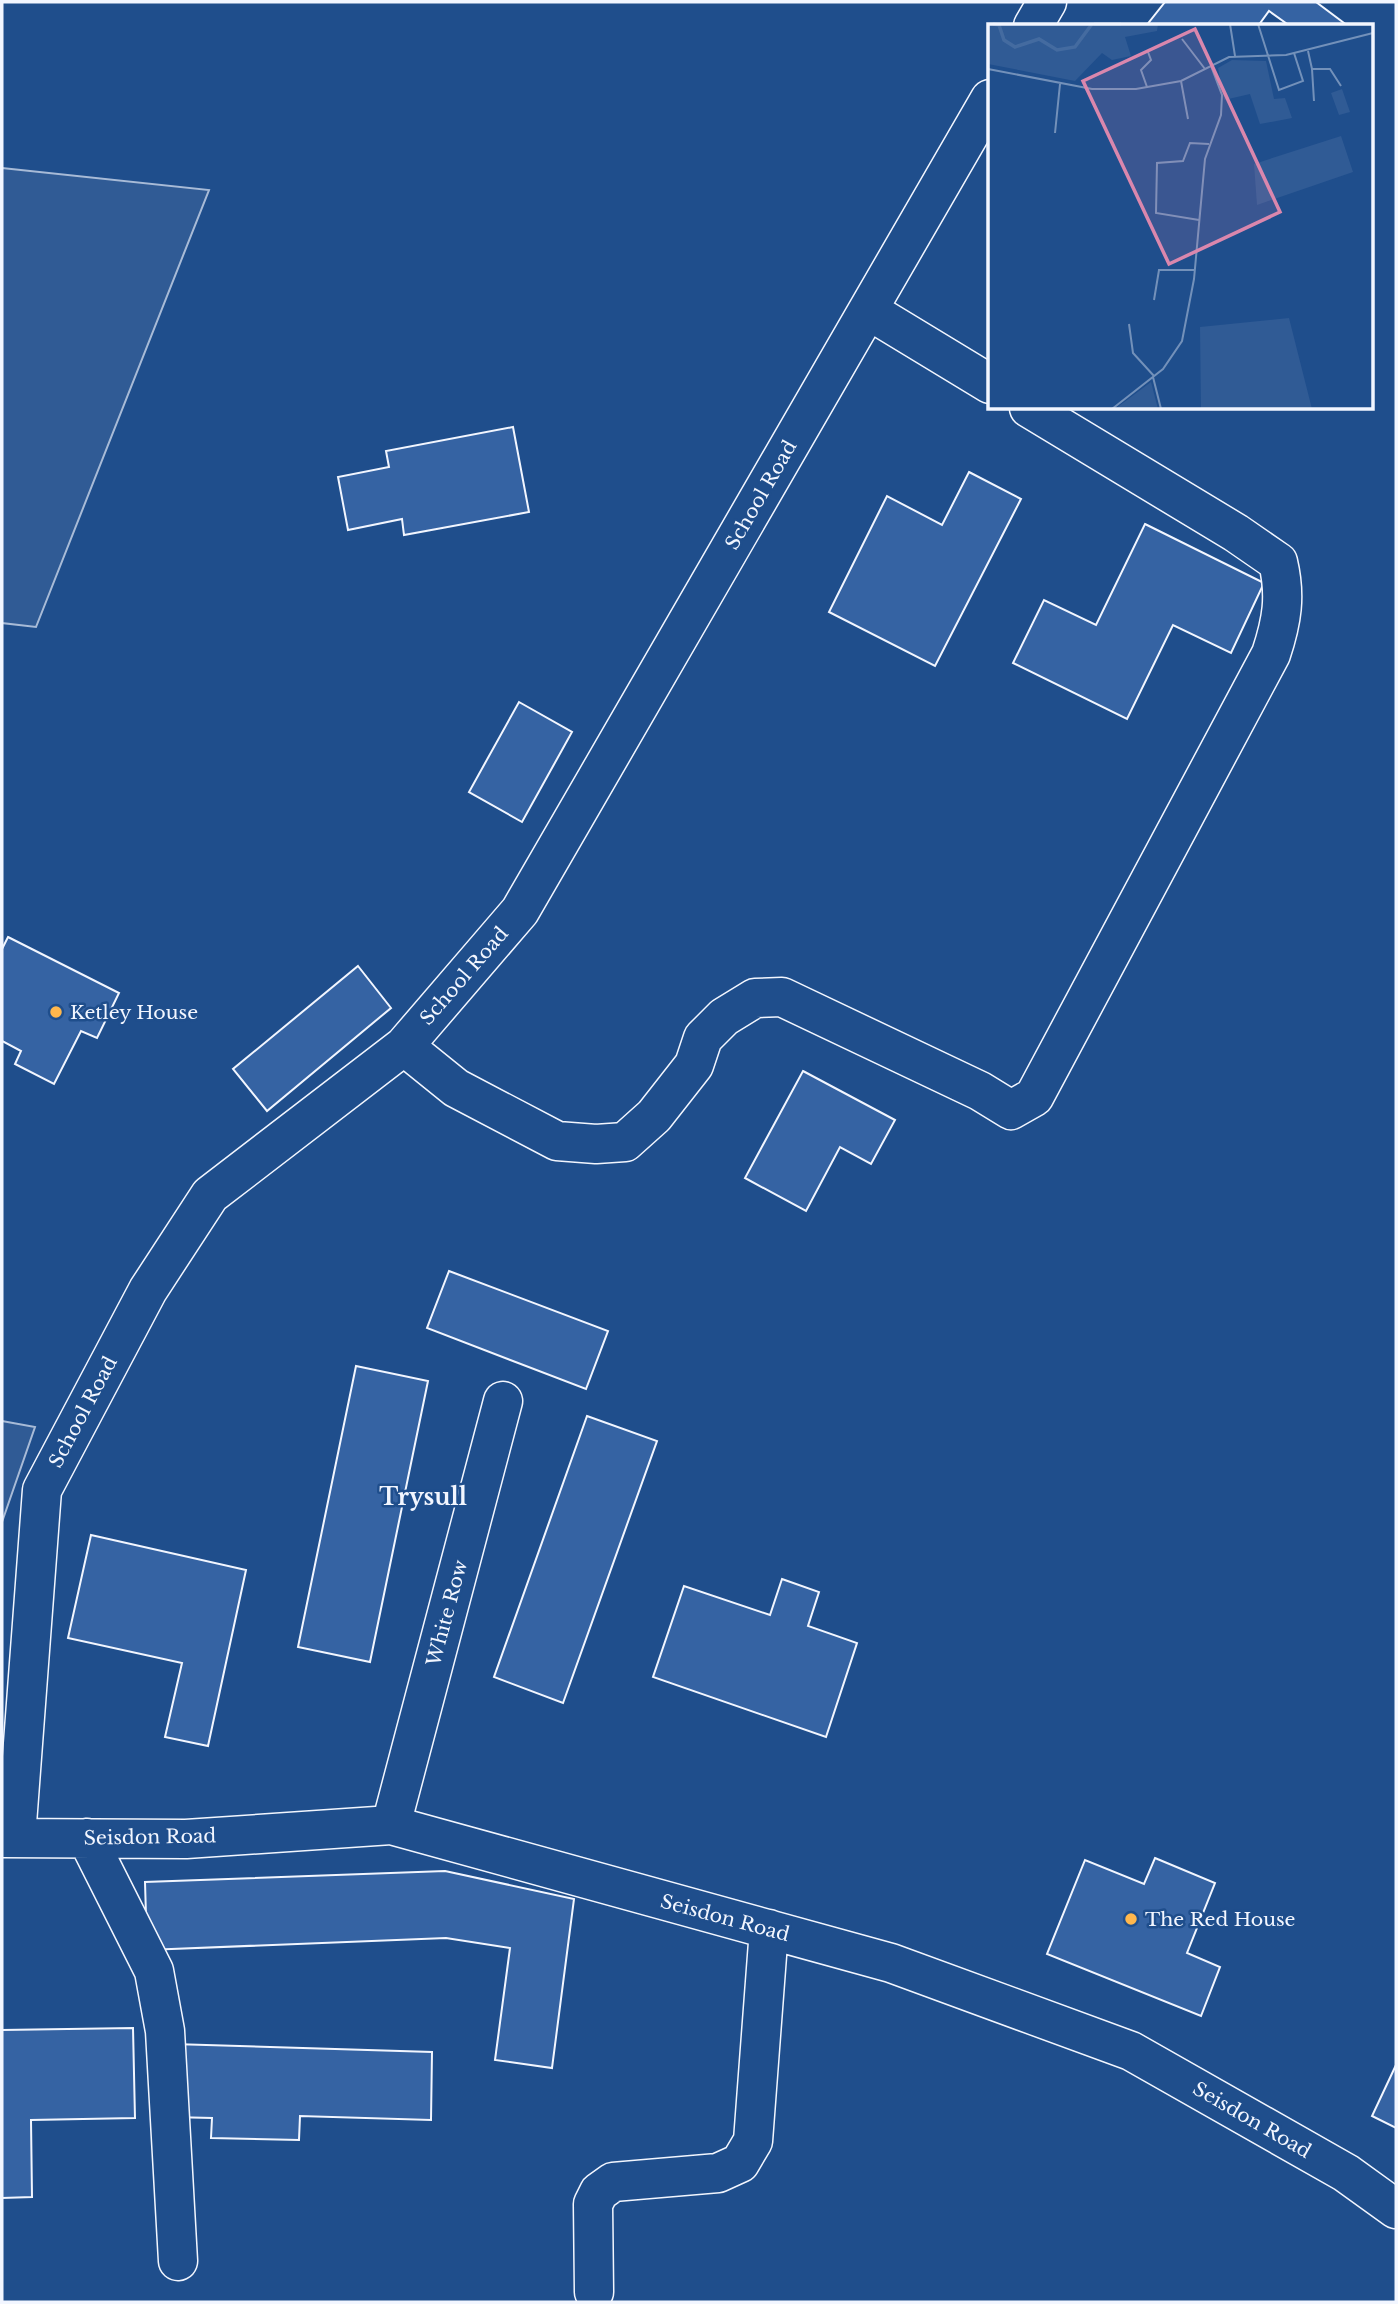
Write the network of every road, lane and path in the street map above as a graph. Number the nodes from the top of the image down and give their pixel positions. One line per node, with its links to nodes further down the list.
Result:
1 (1047, 2): 2 (street)
2 (1033, 24)
3 (988, 102): 4 (street, School Road)
4 (868, 310): 5 (street); 7 (street, School Road)
5 (988, 383)
6 (1033, 410): 7 (street)
7 (404, 1046): 10 (street, School Road)
8 (503, 1401): 9 (street, White Row)
9 (391, 1825): 11 (street, Seisdon Road); 12 (street, Seisdon Road)
10 (9, 1837): 11 (street, Seisdon Road)
11 (87, 1838): 14 (street)
12 (769, 1929): 13 (street, Seisdon Road); 15 (street)
13 (1396, 2209)
14 (178, 2261)
15 (594, 2292)

